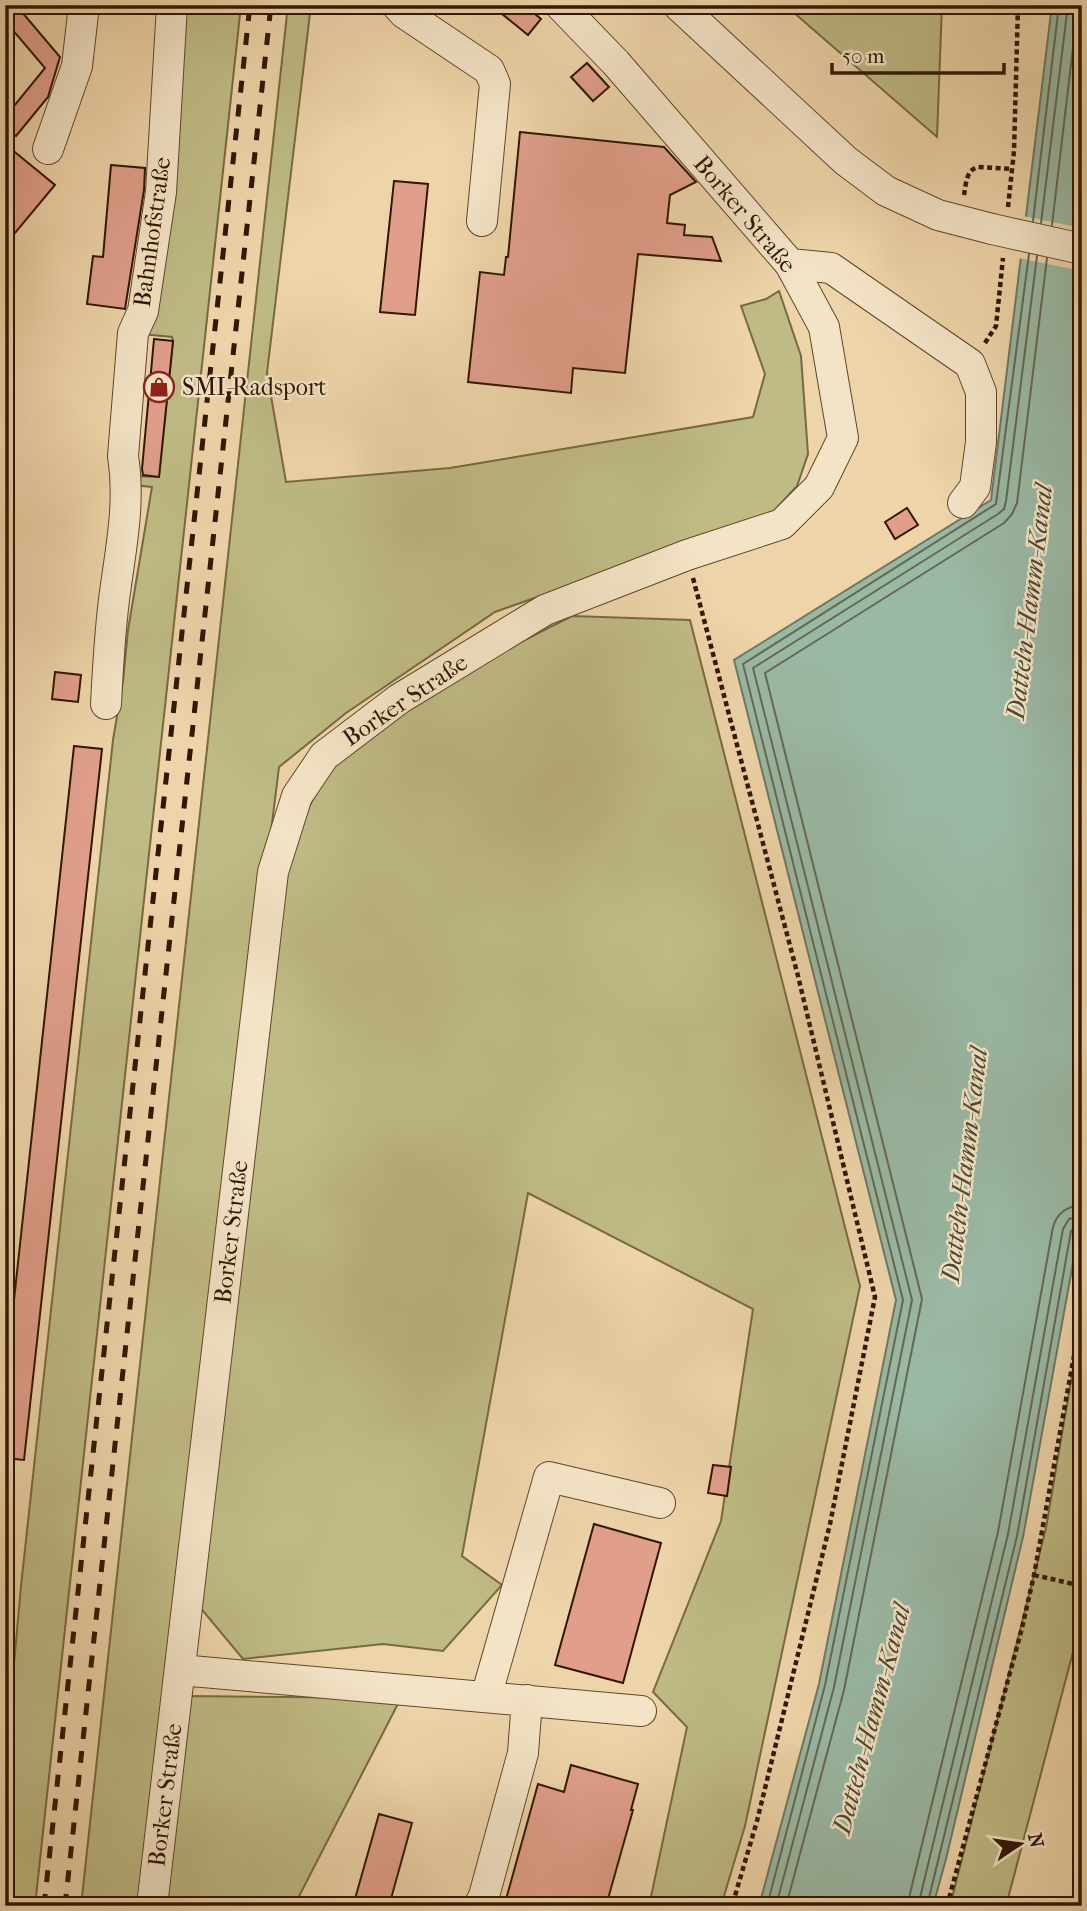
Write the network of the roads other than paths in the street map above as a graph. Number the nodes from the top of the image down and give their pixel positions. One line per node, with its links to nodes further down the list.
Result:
1 (84, 5): 6 (street)
2 (172, 5): 11 (street, Bahnhofstraße)
3 (397, 5): 7 (street)
4 (560, 5): 9 (street, Borker Straße)
5 (678, 5): 8 (street, bridge)
6 (48, 149)
7 (482, 221)
8 (1082, 249)
9 (790, 264): 10 (street); 13 (street, Borker Straße)
10 (963, 503)
11 (106, 704)
12 (660, 1503): 14 (street)
13 (180, 1670): 14 (street); 17 (street, Borker Straße)
14 (486, 1697): 15 (street)
15 (527, 1700): 16 (street); 18 (street)
16 (640, 1711)
17 (152, 1906)
18 (479, 1906)

